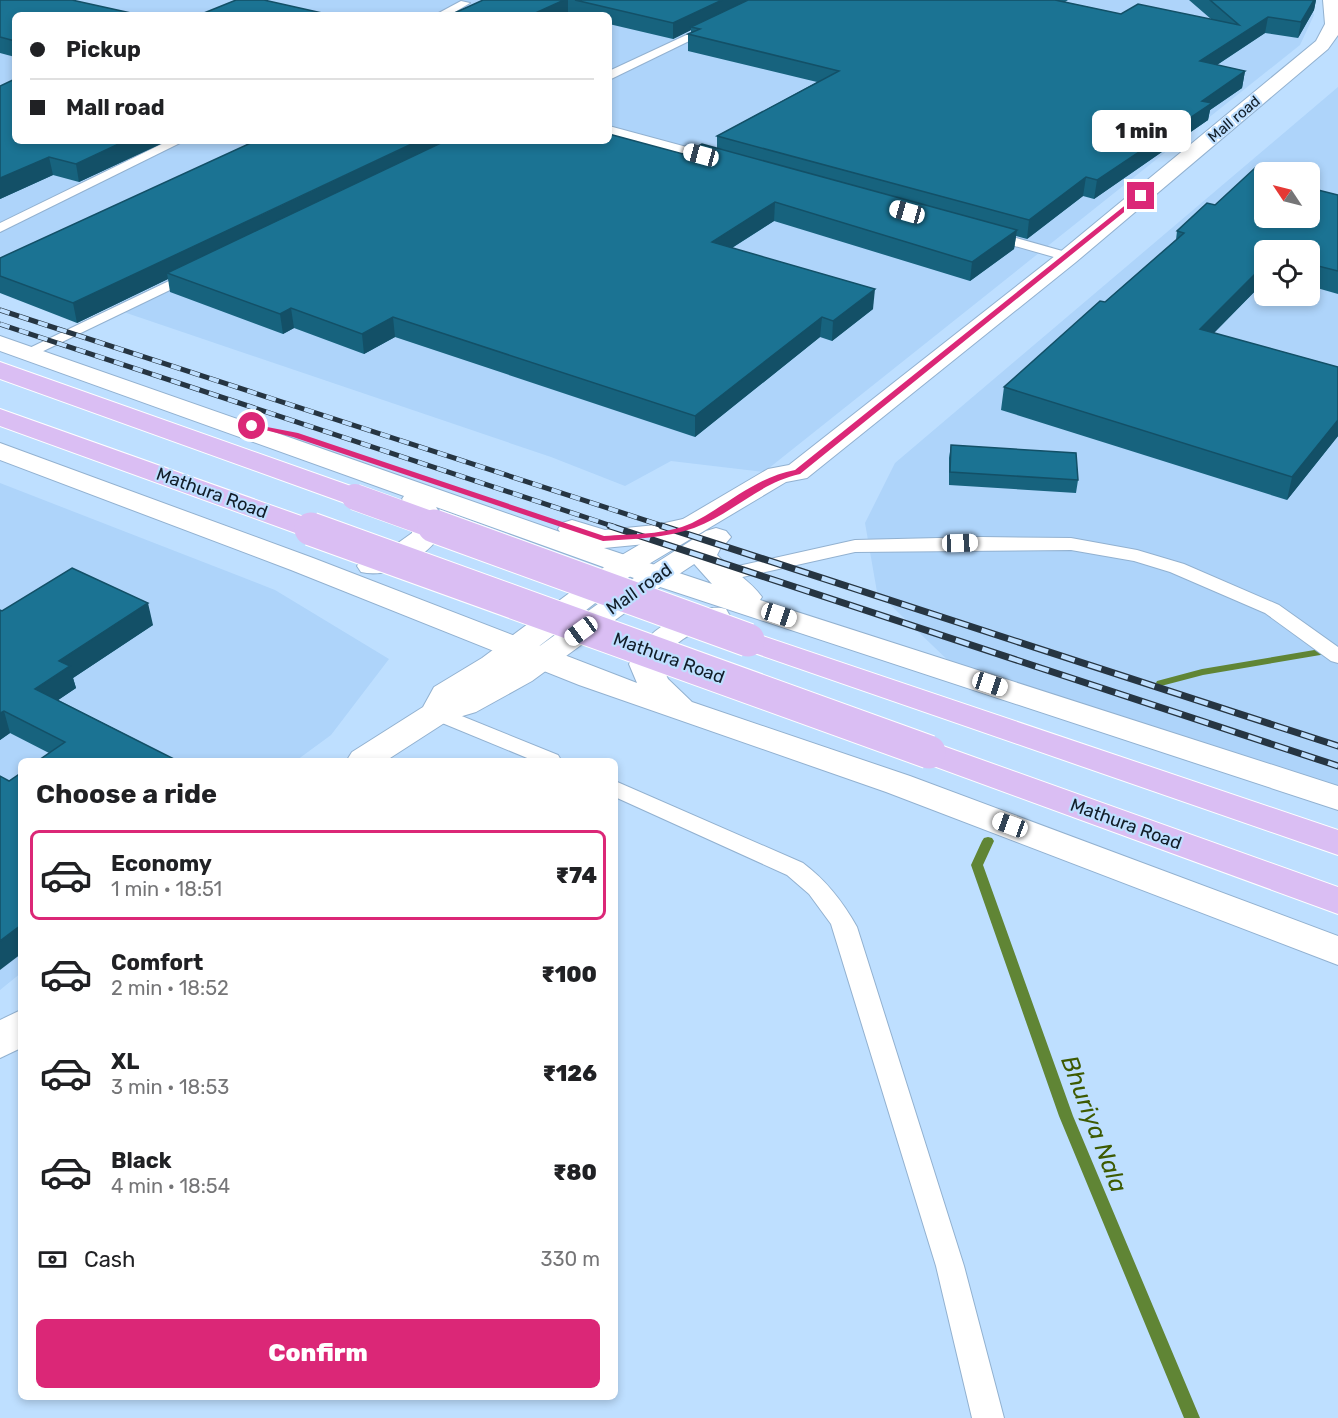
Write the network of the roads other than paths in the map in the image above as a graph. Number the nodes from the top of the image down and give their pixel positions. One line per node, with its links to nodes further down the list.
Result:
1 (1332, 0): 11 (main road, Mall road)
2 (465, 3): 3 (lane)
3 (447, 12)
4 (727, 20): 5 (lane)
5 (612, 75)
6 (612, 131): 8 (lane)
7 (172, 144): 9 (lane)
8 (724, 162)
9 (0, 228)
10 (976, 231): 11 (lane)
11 (1068, 256): 19 (main road, Mall road)
12 (207, 267): 13 (lane)
13 (9, 355): 15 (main road); 33 (highway, bridge)
14 (0, 417): 34 (highway, Mathura Road, bridge)
15 (210, 418): 18 (main road); 19 (main road)
16 (0, 451): 20 (main road)
17 (0, 458): 25 (main road)
18 (397, 485): 20 (main road); 21 (main road)
19 (701, 534): 21 (main road, Mall road); 22 (main road, Mall road); 23 (main road)
20 (302, 564): 25 (main road)
21 (626, 565): 22 (main road); 25 (main road, Mall road)
22 (656, 576): 24 (main road); 25 (main road, Mall road)
23 (720, 576): 24 (main road); 26 (lane)
24 (794, 620): 27 (main road); 32 (main road)
25 (519, 656): 27 (main road); 28 (main road, Mall road); 28 (main road, Mall road)
26 (1338, 657)
27 (684, 710): 35 (main road)
28 (437, 713): 29 (main road, Mall road); 30 (lane)
29 (367, 758)
30 (545, 758)
31 (618, 789): 38 (lane)
32 (1338, 798)
33 (1338, 843)
34 (1338, 901)
35 (1338, 951)
36 (18, 1027): 37 (main road)
37 (0, 1042)
38 (988, 1418)

